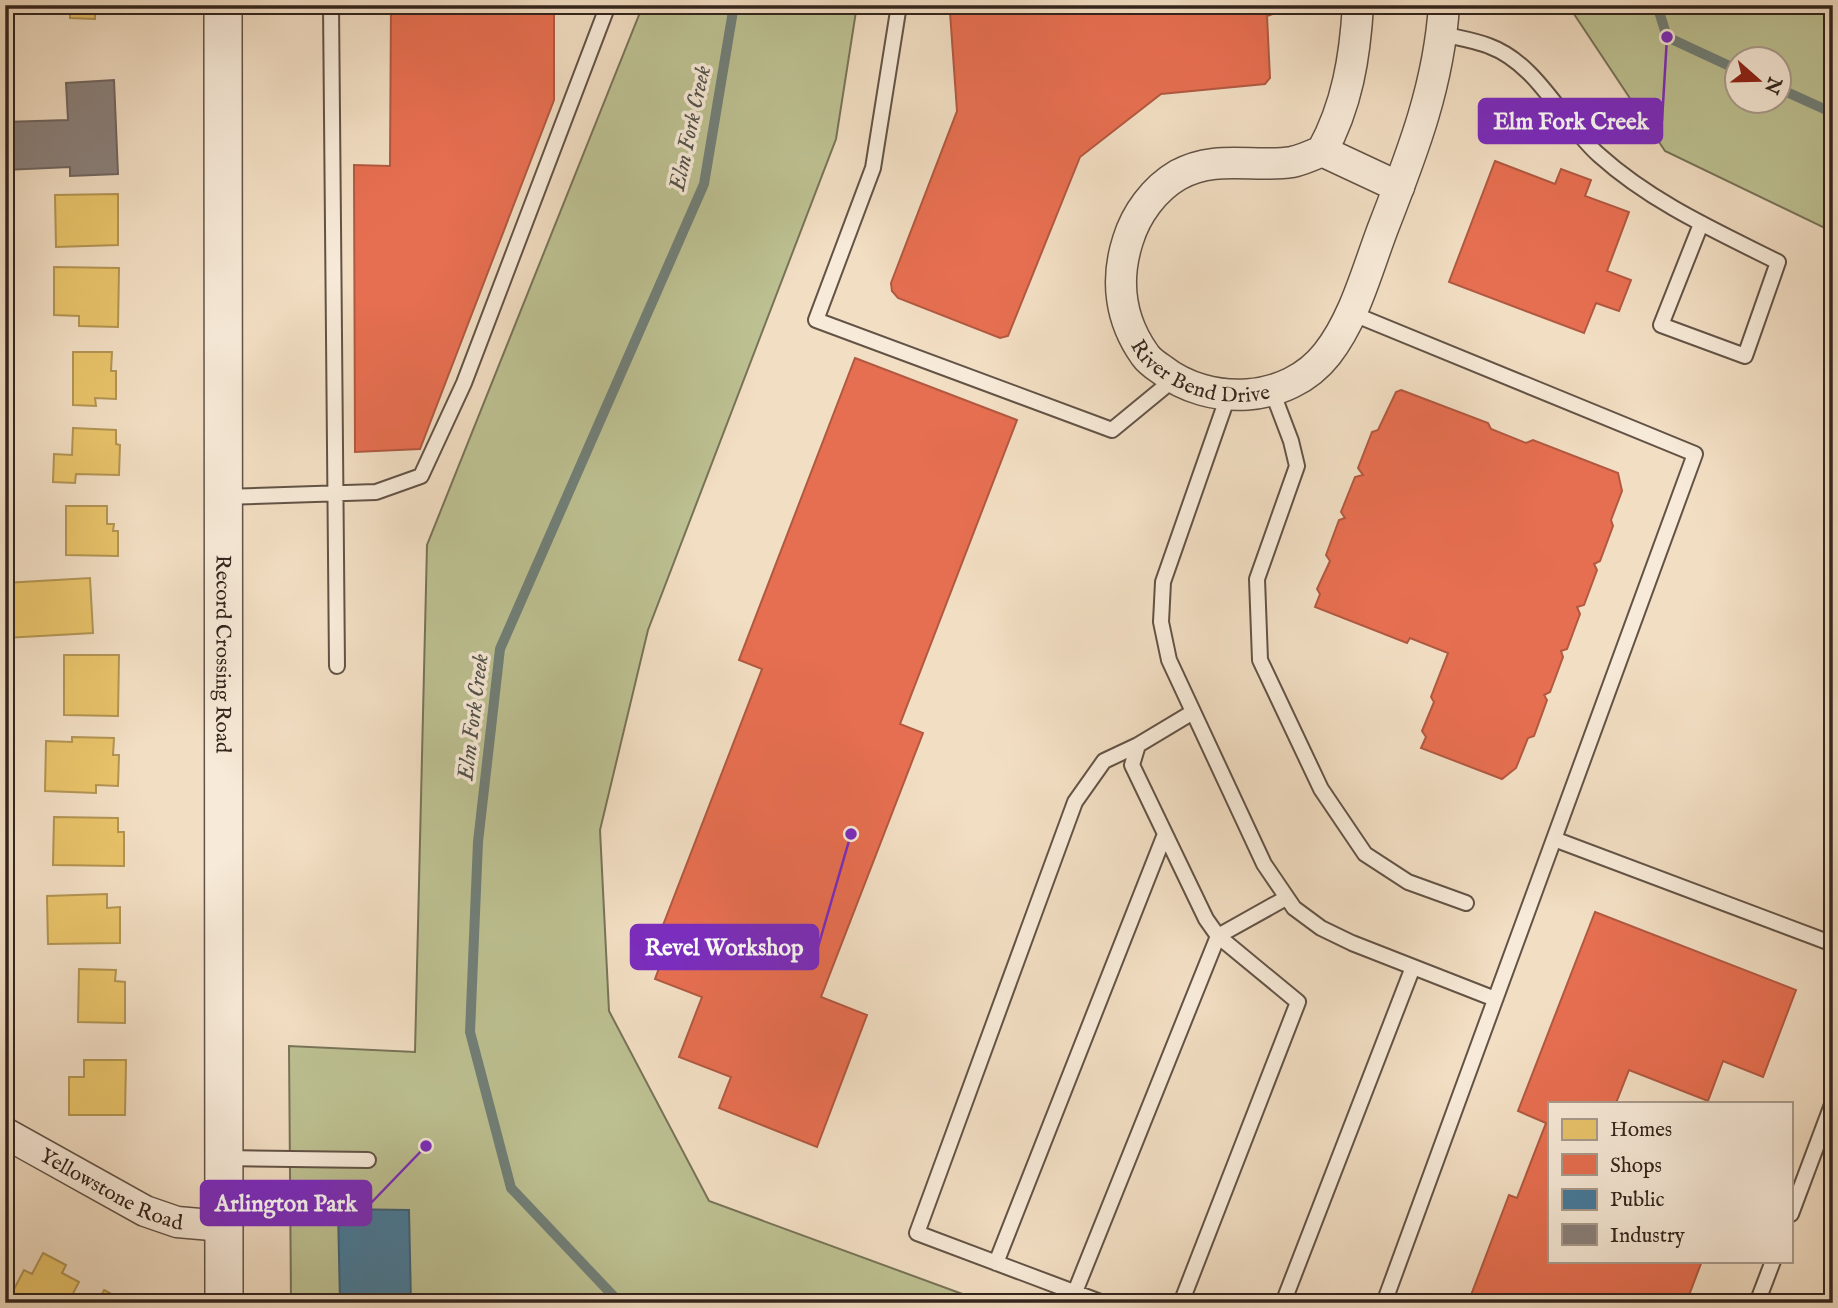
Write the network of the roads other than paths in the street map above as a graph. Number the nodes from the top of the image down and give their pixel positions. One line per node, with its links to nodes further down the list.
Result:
1 (223, 5): 15 (street, Record Crossing Road)
2 (331, 5): 14 (lane)
3 (608, 5): 14 (lane)
4 (899, 5): 11 (lane)
5 (1358, 5): 7 (street)
6 (1443, 20): 8 (street, River Bend Drive); 9 (lane)
7 (1322, 151): 8 (street); 11 (street, River Bend Drive)
8 (1399, 187): 10 (street, River Bend Drive)
9 (1701, 224): 9 (lane)
10 (1350, 313): 12 (street, River Bend Drive); 20 (lane)
11 (1174, 379): 13 (street, River Bend Drive)
12 (1272, 391): 13 (street, River Bend Drive); 22 (lane)
13 (1228, 396): 17 (lane)
14 (333, 494): 15 (lane); 16 (lane)
15 (221, 497): 29 (street, Record Crossing Road)
16 (337, 666)
17 (1193, 712): 18 (lane); 21 (lane)
18 (1138, 745): 19 (lane); 33 (lane)
19 (1165, 834): 23 (lane); 33 (lane)
20 (1554, 839): 24 (lane); 26 (lane)
21 (1286, 898): 23 (lane); 25 (lane)
22 (1465, 903)
23 (1218, 936): 35 (lane); 38 (lane)
24 (1833, 944)
25 (1413, 967): 26 (lane); 39 (lane)
26 (1495, 999): 40 (lane)
27 (1833, 1102): 31 (lane)
28 (5, 1133): 32 (street, Yellowstone Road)
29 (223, 1158): 30 (lane); 32 (street, Record Crossing Road)
30 (368, 1160)
31 (1792, 1211)
32 (223, 1226): 36 (street, Record Crossing Road)
33 (996, 1262): 35 (lane)
34 (1773, 1262): 41 (lane)
35 (1075, 1292): 37 (lane)
36 (223, 1303)
37 (1103, 1303)
38 (1181, 1303)
39 (1283, 1303)
40 (1384, 1303)
41 (1757, 1303)

